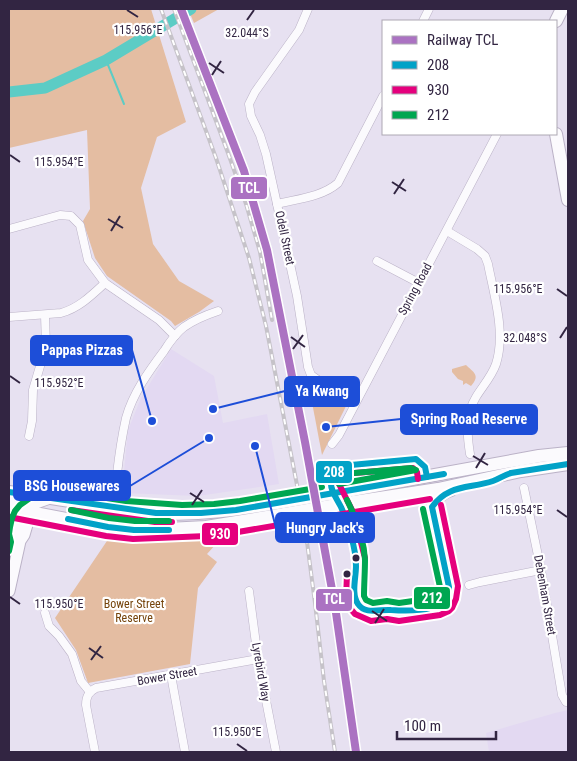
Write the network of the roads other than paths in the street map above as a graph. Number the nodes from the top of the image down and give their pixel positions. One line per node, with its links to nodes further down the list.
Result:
1 (308, 9): 6 (street, Odell Street)
2 (382, 98): 6 (street)
3 (496, 135): 8 (street, Spring Road)
4 (556, 135): 5 (main road)
5 (568, 200)
6 (277, 204): 16 (street, Odell Street)
7 (9, 229): 10 (street)
8 (447, 231): 11 (street, Spring Road); 21 (street)
9 (377, 261): 11 (street)
10 (105, 283): 13 (street); 15 (street)
11 (418, 283): 16 (street, Spring Road)
12 (218, 311): 15 (street)
13 (45, 314): 14 (street); 17 (street)
14 (9, 317)
15 (175, 336): 31 (street)
16 (356, 401): 18 (street, Spring Road)
17 (29, 436)
18 (332, 444)
19 (568, 447): 22 (main road)
20 (568, 453): 22 (main road)
21 (470, 454)
22 (539, 456): 27 (main road)
23 (568, 464): 24 (main road)
24 (504, 475): 27 (main road); 30 (main road)
25 (524, 488): 39 (street, Debenham Street)
26 (9, 492): 29 (main road)
27 (353, 496): 33 (main road, bridge)
28 (9, 497): 34 (main road)
29 (50, 498): 31 (main road); 34 (main road)
30 (432, 506)
31 (110, 507): 35 (main road); 37 (street); 38 (street)
32 (9, 508): 34 (main road)
33 (284, 508): 35 (main road); 36 (main road)
34 (26, 512): 37 (main road); 42 (main road)
35 (168, 513): 36 (main road)
36 (237, 522): 38 (main road)
37 (90, 523): 38 (main road)
38 (134, 530)
39 (541, 570): 40 (street); 47 (street, Debenham Street)
40 (469, 586)
41 (249, 591): 44 (street, Lyrebird Way)
42 (9, 592)
43 (45, 613): 46 (street)
44 (258, 659): 45 (street, Bower Street); 50 (street, Lyrebird Way)
45 (171, 675): 46 (street, Bower Street); 49 (street)
46 (90, 692): 48 (street)
47 (567, 702)
48 (95, 752)
49 (185, 752)
50 (276, 752)

